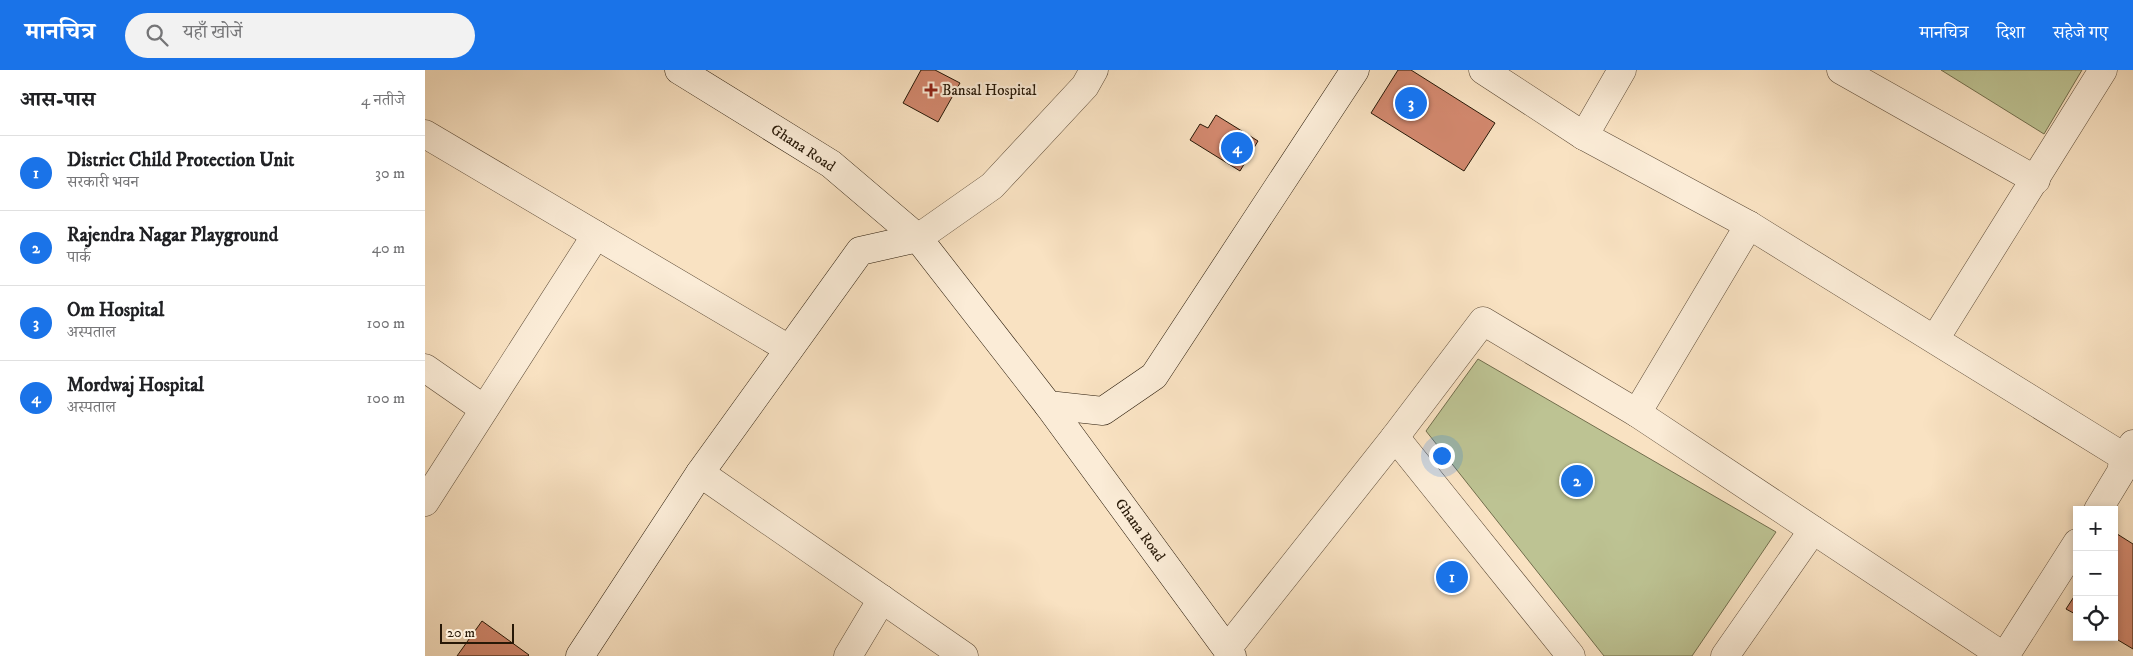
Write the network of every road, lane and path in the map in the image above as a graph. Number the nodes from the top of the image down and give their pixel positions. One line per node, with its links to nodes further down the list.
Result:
1 (679, 70): 14 (street, Ghana Road)
2 (1094, 70): 14 (street)
3 (1355, 70): 18 (street)
4 (1483, 70): 10 (street)
5 (1622, 70): 10 (street)
6 (1841, 70): 8 (street)
7 (2103, 70): 11 (street)
8 (1875, 78): 11 (street)
9 (425, 134): 13 (street)
10 (1584, 136): 12 (street)
11 (2036, 180): 15 (street)
12 (1749, 225): 15 (street); 20 (street)
13 (596, 235): 16 (street); 19 (street)
14 (918, 238): 16 (street); 18 (street, Ghana Road)
15 (1935, 339): 22 (street)
16 (789, 349): 23 (street)
17 (425, 368): 19 (street)
18 (1049, 405): 29 (street, Ghana Road)
19 (485, 409): 24 (street)
20 (1637, 413): 21 (street); 26 (street)
21 (1395, 438): 29 (street); 33 (street)
22 (2128, 465): 25 (street)
23 (700, 473): 28 (street); 30 (street)
24 (425, 502)
25 (2101, 506)
26 (1813, 530): 34 (street); 35 (street)
27 (2073, 549): 35 (street)
28 (883, 599): 31 (street); 32 (street)
29 (1229, 652)
30 (580, 656)
31 (848, 656)
32 (964, 656)
33 (1571, 656)
34 (1725, 656)
35 (2004, 656)

